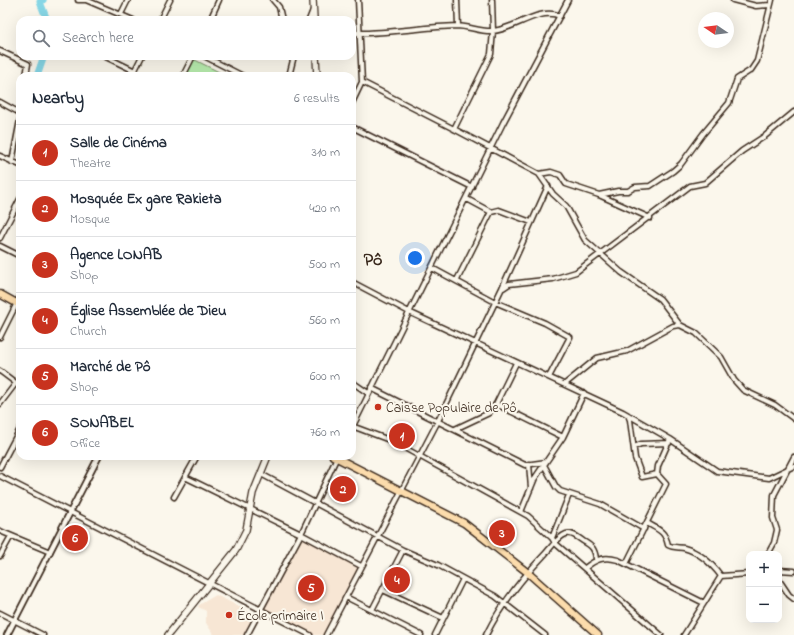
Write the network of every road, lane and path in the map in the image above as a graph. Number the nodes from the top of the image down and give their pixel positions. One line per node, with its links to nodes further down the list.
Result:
1 (78, 0): 15 (street)
2 (128, 0): 15 (street)
3 (170, 0): 17 (street)
4 (219, 0): 18 (street)
5 (273, 0): 19 (street)
6 (313, 0): 14 (main road)
7 (358, 0): 26 (street)
8 (456, 0): 23 (street)
9 (492, 0): 24 (street)
10 (568, 0): 22 (street)
11 (733, 0): 13 (street)
12 (772, 0): 13 (street)
13 (770, 5): 57 (street)
14 (314, 8): 20 (street); 21 (main road)
15 (121, 14): 16 (street)
16 (125, 16)
17 (162, 16)
18 (212, 16)
19 (281, 16)
20 (310, 16)
21 (314, 16)
22 (560, 16): 24 (street); 50 (street)
23 (458, 26): 24 (street); 26 (street)
24 (493, 31): 48 (street)
25 (356, 34): 26 (street)
26 (359, 34): 42 (street)
27 (0, 51): 28 (street)
28 (16, 58)
29 (19, 60): 37 (street)
30 (112, 60): 36 (street)
31 (140, 60): 36 (street)
32 (191, 60): 38 (street)
33 (212, 60): 39 (street)
34 (293, 60): 40 (street)
35 (316, 60): 41 (main road)
36 (135, 71)
37 (27, 72)
38 (185, 72)
39 (235, 72)
40 (290, 72)
41 (317, 72)
42 (362, 82): 43 (street); 48 (street)
43 (356, 95)
44 (0, 102): 45 (street)
45 (16, 111)
46 (794, 112): 61 (street)
47 (356, 129): 56 (street)
48 (454, 129): 50 (street)
49 (16, 141): 52 (street)
50 (491, 149): 54 (street); 56 (street)
51 (0, 156): 52 (street)
52 (12, 162): 53 (street)
53 (16, 164)
54 (538, 174): 55 (street); 57 (street)
55 (548, 186): 62 (street); 66 (street)
56 (472, 188): 58 (street)
57 (600, 194): 61 (street)
58 (467, 199): 60 (street); 67 (street)
59 (16, 207): 63 (street)
60 (491, 212): 62 (street); 68 (street)
61 (650, 218): 66 (street)
62 (531, 222): 70 (street)
63 (0, 238)
64 (0, 246): 65 (street)
65 (16, 254)
66 (600, 255): 70 (street); 76 (street)
67 (432, 268): 68 (street); 75 (street)
68 (457, 280): 72 (street)
69 (356, 284): 75 (street)
70 (502, 288): 72 (street)
71 (0, 294): 73 (highway)
72 (495, 302): 78 (street); 81 (street)
73 (16, 303)
74 (16, 308): 77 (street)
75 (410, 312): 78 (street); 86 (street)
76 (680, 325): 83 (street); 93 (street)
77 (0, 337)
78 (475, 343): 79 (street); 94 (street)
79 (516, 363): 81 (street); 90 (street)
80 (0, 370): 82 (street)
81 (549, 377): 83 (street)
82 (16, 382)
83 (565, 384): 88 (street)
84 (356, 385): 87 (street)
85 (16, 386): 89 (street)
86 (371, 388): 87 (street); 94 (street)
87 (368, 393): 92 (street)
88 (584, 393): 91 (street); 98 (street)
89 (0, 404)
90 (496, 404): 96 (street); 98 (street)
91 (628, 414): 99 (street); 100 (street)
92 (356, 418)
93 (794, 420)
94 (438, 421): 96 (street); 101 (street)
95 (356, 428): 101 (street)
96 (455, 429): 108 (street)
97 (16, 436): 111 (street)
98 (563, 437): 109 (street)
99 (669, 441): 100 (street); 112 (street); 114 (street)
100 (634, 447): 114 (street)
101 (419, 458): 118 (street); 124 (street)
102 (794, 458): 112 (street)
103 (97, 460): 123 (street)
104 (195, 460): 116 (street)
105 (266, 460): 113 (main road)
106 (335, 460): 121 (street)
107 (342, 460): 118 (highway)
108 (529, 464): 109 (street); 117 (street)
109 (545, 464): 117 (street); 119 (street)
110 (794, 466): 112 (street)
111 (0, 467)
112 (786, 469): 134 (street)
113 (261, 474): 121 (street); 122 (main road)
114 (657, 474): 125 (street)
115 (0, 476): 123 (street)
116 (185, 477): 120 (street); 122 (street)
117 (532, 488): 124 (street)
118 (402, 491): 130 (street); 143 (highway)
119 (569, 495): 126 (street); 131 (street)
120 (174, 498)
121 (314, 503): 128 (street); 130 (street)
122 (250, 509): 128 (street); 147 (main road)
123 (71, 512): 135 (street); 147 (street)
124 (521, 512): 131 (street)
125 (647, 523): 126 (street); 145 (street)
126 (644, 529): 138 (street)
127 (0, 531): 129 (street)
128 (301, 534): 139 (street); 154 (street)
129 (11, 536): 135 (street); 136 (street)
130 (377, 536): 133 (street); 139 (street)
131 (552, 538): 132 (street)
132 (555, 543): 137 (street); 140 (street); 143 (street)
133 (403, 550): 146 (street); 149 (street)
134 (770, 551)
135 (50, 552): 158 (street)
136 (0, 556)
137 (596, 559): 138 (street); 140 (street)
138 (626, 564): 153 (street)
139 (361, 566): 150 (street)
140 (585, 568): 170 (street)
141 (782, 570): 142 (street)
142 (794, 570)
143 (527, 572): 152 (street); 169 (highway)
144 (746, 574): 145 (street)
145 (722, 576): 153 (street)
146 (463, 579): 152 (street); 157 (street)
147 (210, 583): 154 (street); 162 (main road)
148 (782, 585): 151 (street)
149 (383, 590): 155 (street); 157 (street)
150 (346, 597): 155 (street); 165 (street)
151 (794, 599)
152 (504, 602): 159 (street); 168 (street)
153 (704, 603): 171 (street)
154 (260, 609): 163 (street); 164 (street)
155 (372, 610): 166 (street)
156 (0, 612): 158 (street)
157 (443, 618): 167 (street)
158 (16, 621): 160 (street); 161 (street)
159 (542, 634)
160 (8, 635)
161 (43, 635)
162 (168, 635)
163 (247, 635)
164 (310, 635)
165 (326, 635)
166 (421, 635)
167 (434, 635)
168 (486, 635)
169 (598, 635)
170 (661, 635)
171 (684, 635)

